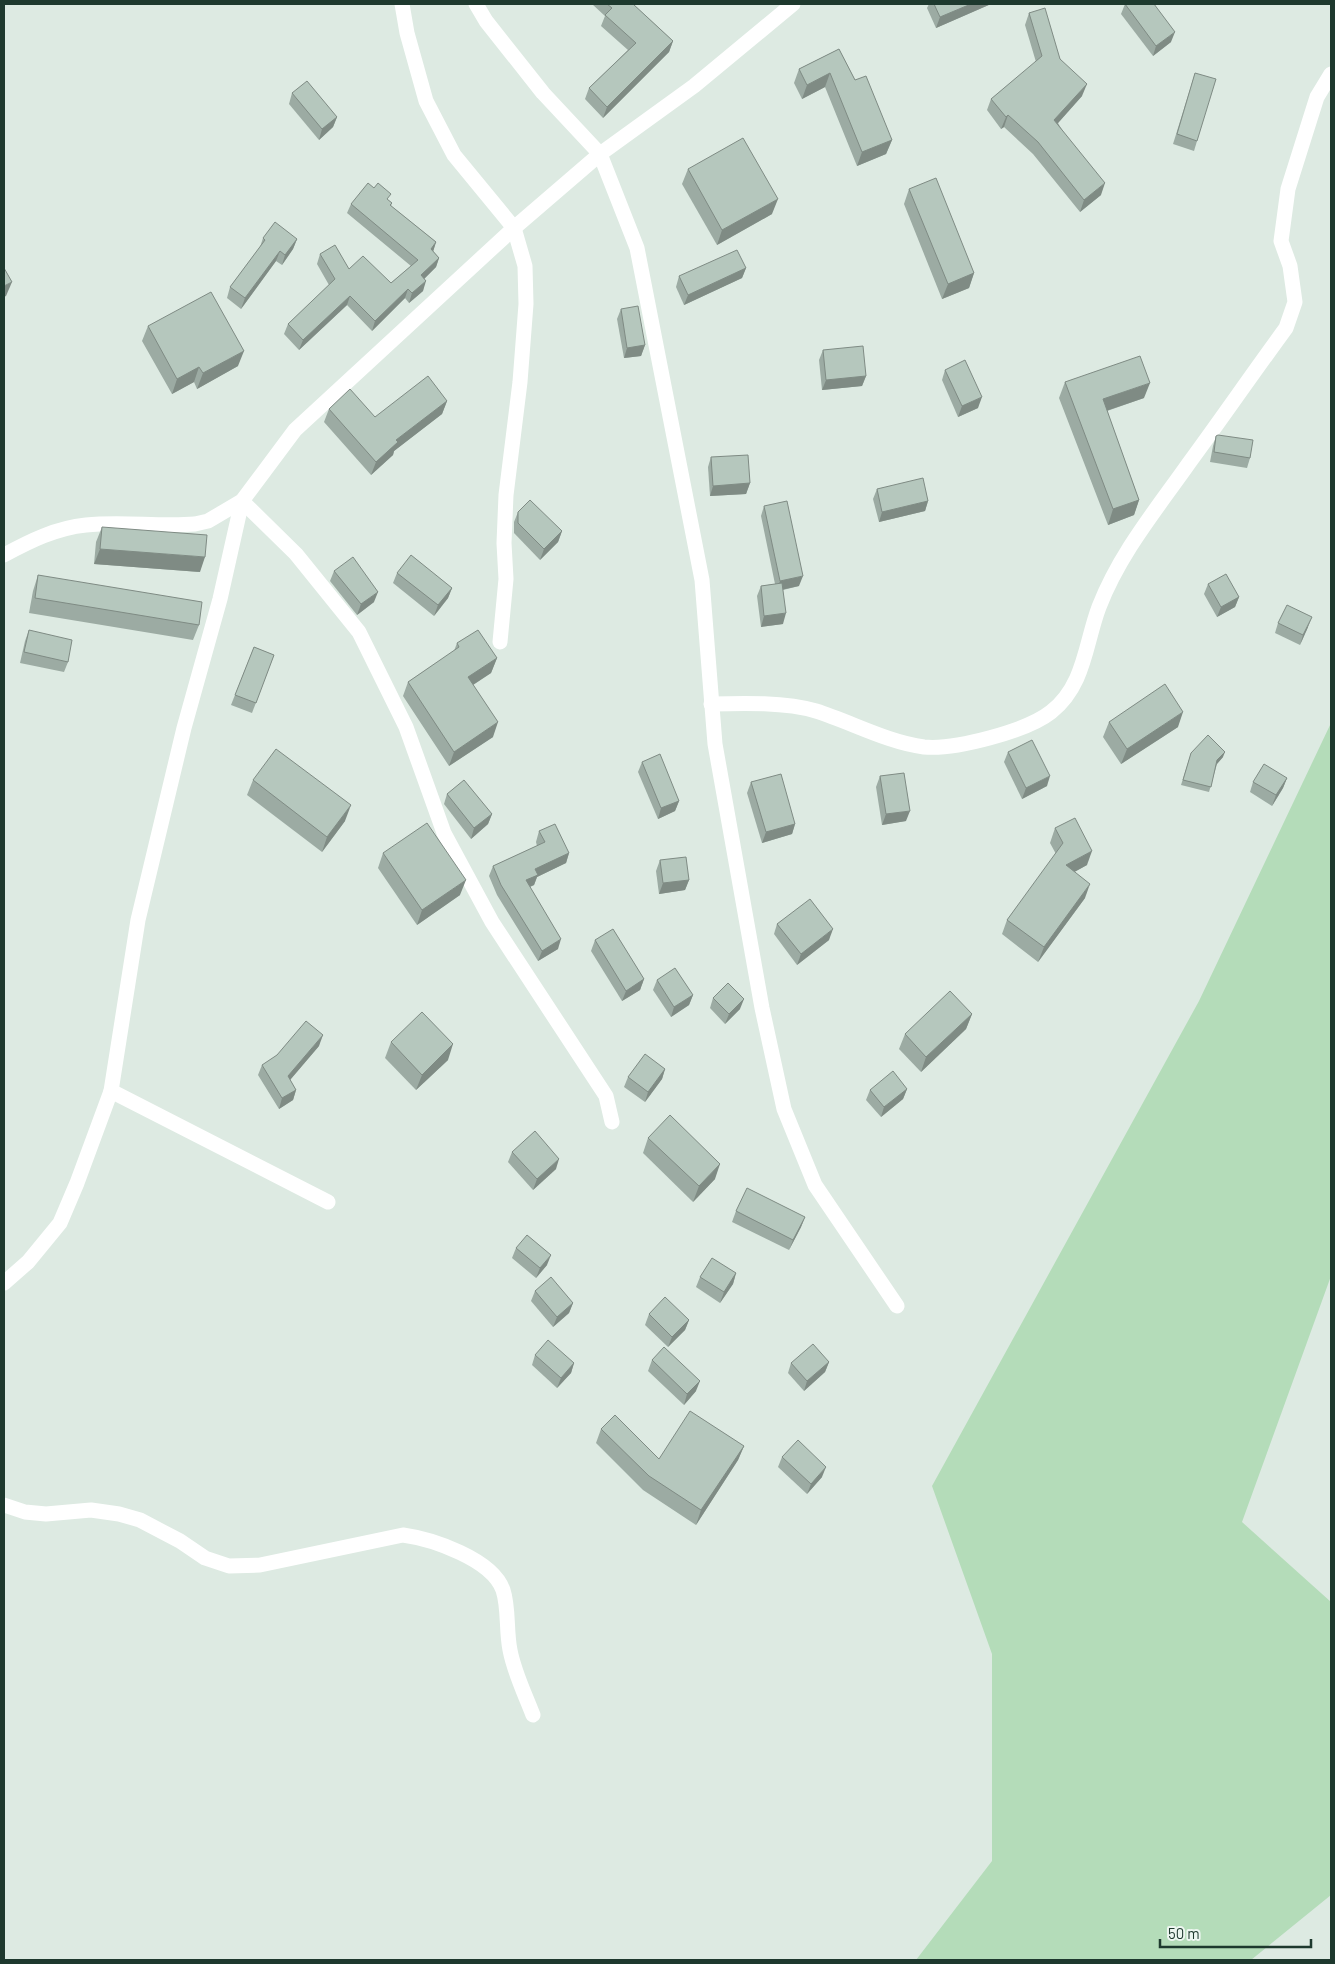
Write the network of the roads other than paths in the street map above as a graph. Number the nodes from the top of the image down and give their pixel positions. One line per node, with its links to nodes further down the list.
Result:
1 (402, 4): 6 (street)
2 (476, 4): 5 (street)
3 (793, 4): 5 (street)
4 (1331, 74): 10 (street)
5 (600, 154): 6 (street); 10 (street)
6 (514, 228): 7 (street); 9 (street)
7 (242, 501): 8 (street); 11 (street); 12 (street)
8 (4, 555)
9 (500, 642)
10 (711, 704): 15 (street)
11 (111, 1092): 13 (street); 14 (street)
12 (612, 1122)
13 (328, 1202)
14 (4, 1283)
15 (897, 1306)
16 (4, 1505): 17 (street)
17 (533, 1715)

